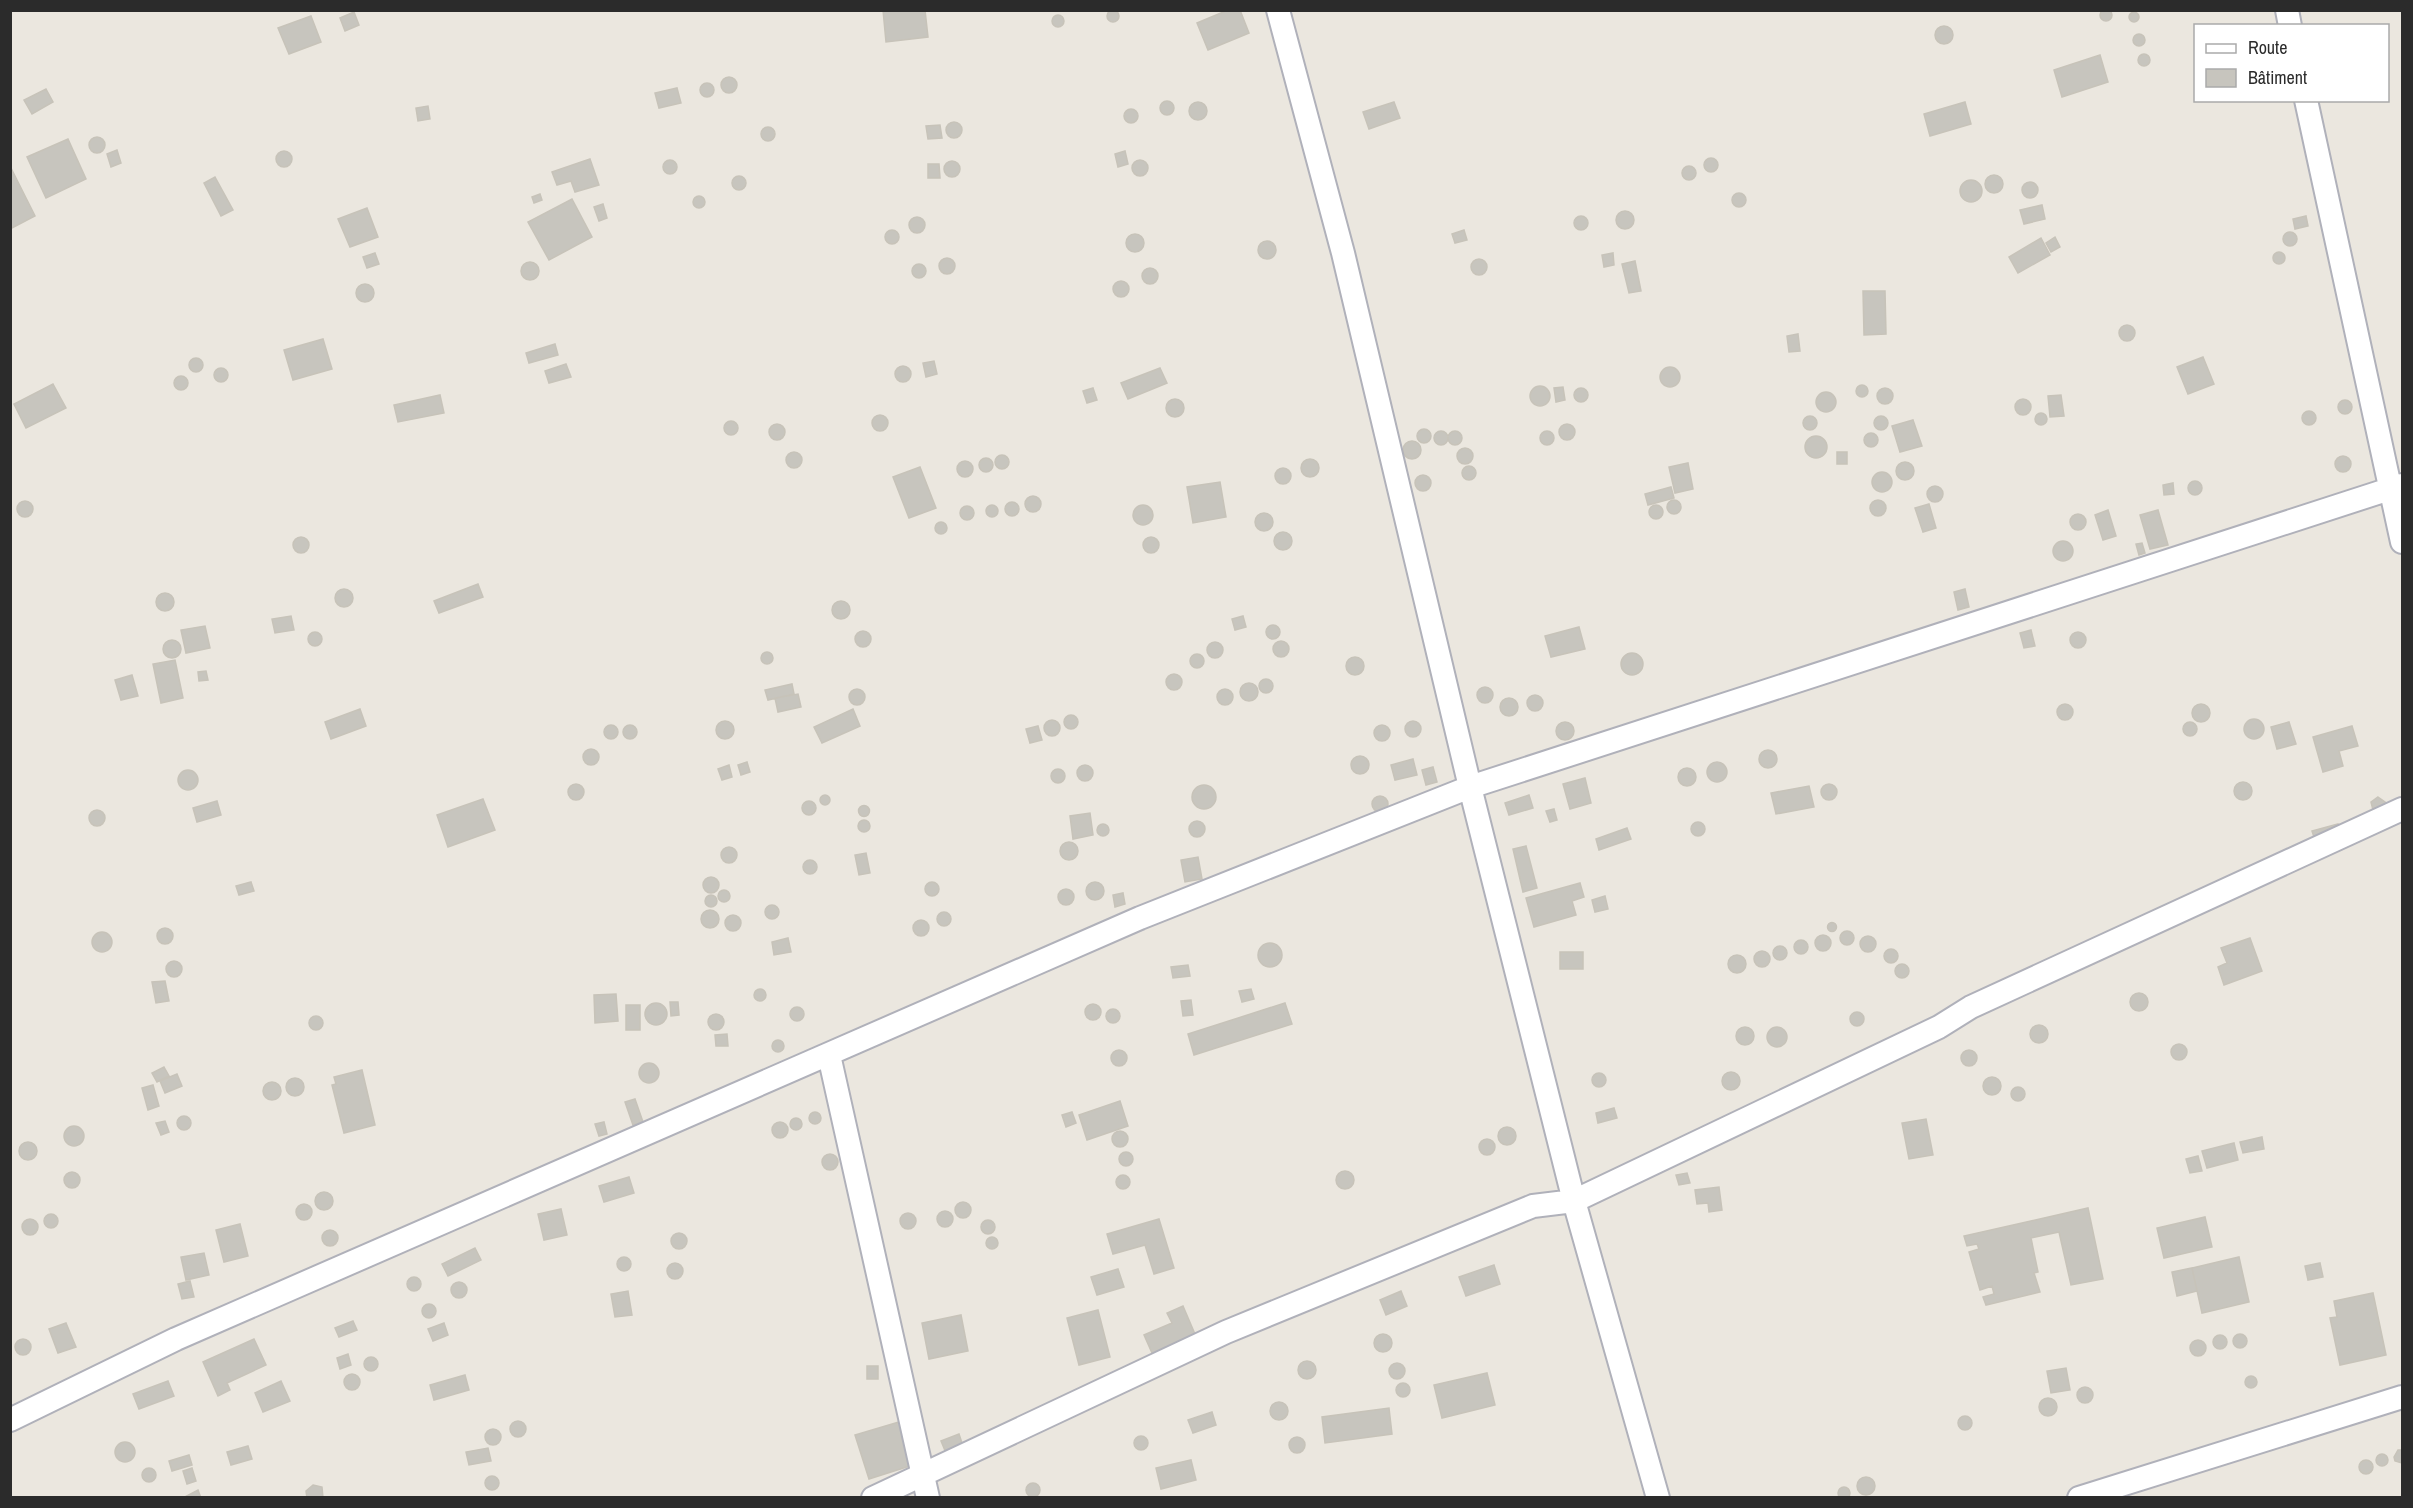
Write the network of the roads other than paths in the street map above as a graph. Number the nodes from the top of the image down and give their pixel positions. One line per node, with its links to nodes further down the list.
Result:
1 (1278, 10): 5 (street)
2 (2307, 102): 3 (street)
3 (2397, 487): 4 (street); 5 (street)
4 (2403, 542)
5 (1470, 787): 7 (street); 8 (street)
6 (2403, 809): 8 (street)
7 (829, 1055): 10 (street); 11 (street)
8 (1574, 1201): 11 (street); 14 (street)
9 (2403, 1397): 15 (street)
10 (10, 1420)
11 (922, 1475): 12 (street); 13 (street)
12 (873, 1497)
13 (928, 1497)
14 (1658, 1497)
15 (2079, 1497)

